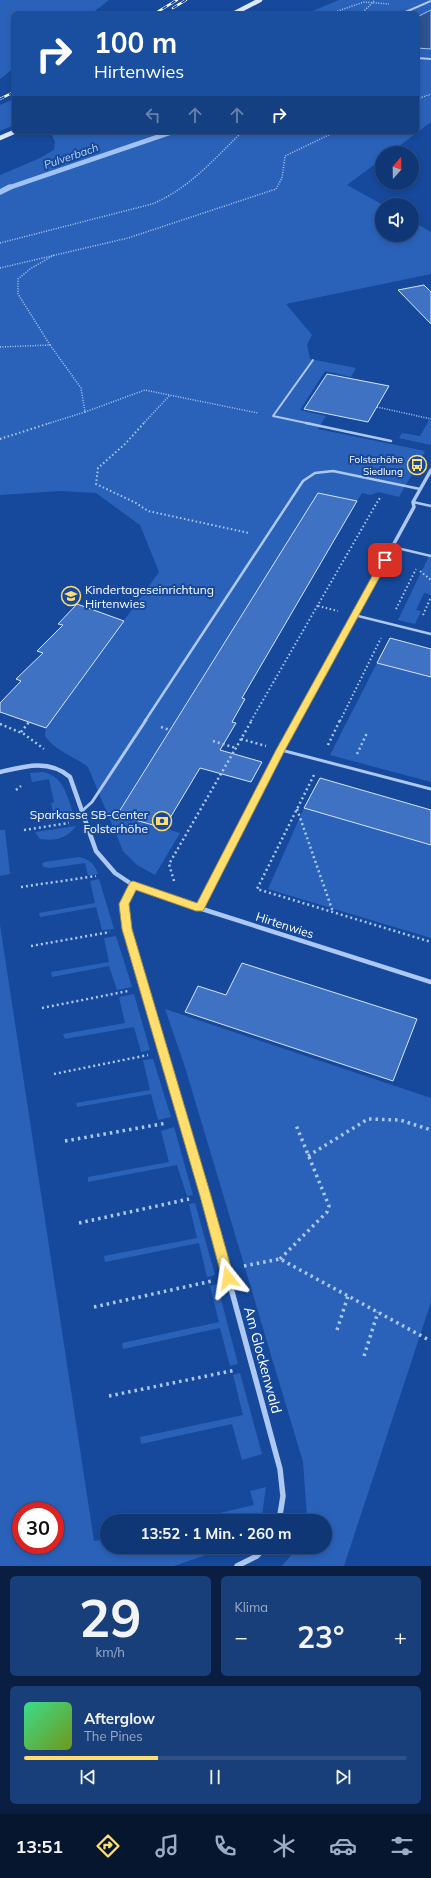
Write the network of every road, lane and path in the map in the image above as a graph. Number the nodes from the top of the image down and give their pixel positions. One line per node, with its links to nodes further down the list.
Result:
1 (260, 0): 6 (main road)
2 (375, 0): 4 (path)
3 (431, 1): 9 (street)
4 (372, 2): 5 (path); 7 (path); 8 (path)
5 (384, 4)
6 (237, 12)
7 (335, 12)
8 (363, 12)
9 (406, 12)
10 (419, 58): 11 (street)
11 (431, 59)
12 (431, 94): 13 (path)
13 (419, 98)
14 (12, 133): 17 (main road)
15 (239, 134): 18 (path)
16 (331, 134): 19 (path)
17 (0, 138)
18 (0, 243)
19 (58, 253): 20 (path); 21 (path)
20 (0, 268)
21 (50, 345): 22 (path); 26 (path)
22 (0, 346)
23 (313, 360): 27 (lane)
24 (170, 395): 26 (path); 27 (path); 36 (path)
25 (377, 407): 28 (path)
26 (85, 412): 29 (path)
27 (273, 416): 30 (lane)
28 (431, 419)
29 (0, 439)
30 (391, 441)
31 (431, 470): 32 (street)
32 (420, 489): 33 (street); 36 (lane)
33 (413, 502): 34 (lane); 35 (street)
34 (431, 506)
35 (414, 507): 37 (street); 42 (path)
36 (265, 537): 60 (lane)
37 (393, 547): 38 (lane); 43 (street)
38 (431, 556)
39 (417, 568): 40 (path)
40 (431, 580)
41 (431, 597): 44 (path)
42 (318, 606): 43 (path); 50 (path)
43 (354, 615): 44 (lane); 54 (street)
44 (416, 630): 45 (lane)
45 (431, 634)
46 (29, 722): 48 (path)
47 (0, 724): 48 (path)
48 (21, 732): 55 (path)
49 (367, 733): 56 (path)
50 (241, 739): 52 (path); 53 (path)
51 (213, 742): 53 (path)
52 (260, 744)
53 (236, 748): 65 (path)
54 (281, 750): 56 (lane); 67 (street)
55 (53, 765): 57 (street); 60 (street)
56 (350, 768): 58 (lane)
57 (0, 772)
58 (431, 789)
59 (297, 808): 68 (path)
60 (82, 811): 61 (street)
61 (85, 820): 62 (path); 63 (street)
62 (24, 830)
63 (114, 874): 64 (street, Hirtenwies); 66 (path)
64 (133, 885): 67 (street, Hirtenwies); 69 (street, Am Glockenwald)
65 (175, 885)
66 (21, 887)
67 (199, 908): 71 (street, Hirtenwies)
68 (333, 912)
69 (127, 929): 70 (path); 72 (street, Am Glockenwald)
70 (31, 946)
71 (431, 982)
72 (144, 988): 73 (path); 74 (street, Am Glockenwald)
73 (42, 1008)
74 (164, 1052): 75 (path); 76 (street, Am Glockenwald)
75 (54, 1074)
76 (184, 1120): 79 (path); 81 (street, Am Glockenwald)
77 (296, 1125): 80 (path)
78 (431, 1130): 80 (path)
79 (65, 1141)
80 (308, 1156): 83 (path)
81 (206, 1196): 82 (path); 85 (street, Am Glockenwald)
82 (79, 1223)
83 (280, 1259): 84 (path); 86 (path)
84 (242, 1267)
85 (228, 1278): 87 (path); 94 (street, Am Glockenwald)
86 (348, 1296): 88 (path); 89 (path)
87 (94, 1307)
88 (378, 1312): 90 (path); 91 (path)
89 (337, 1330)
90 (429, 1340)
91 (364, 1356)
92 (234, 1371): 93 (path)
93 (109, 1396)
94 (280, 1514)
95 (259, 1554): 96 (street)
96 (237, 1566)

